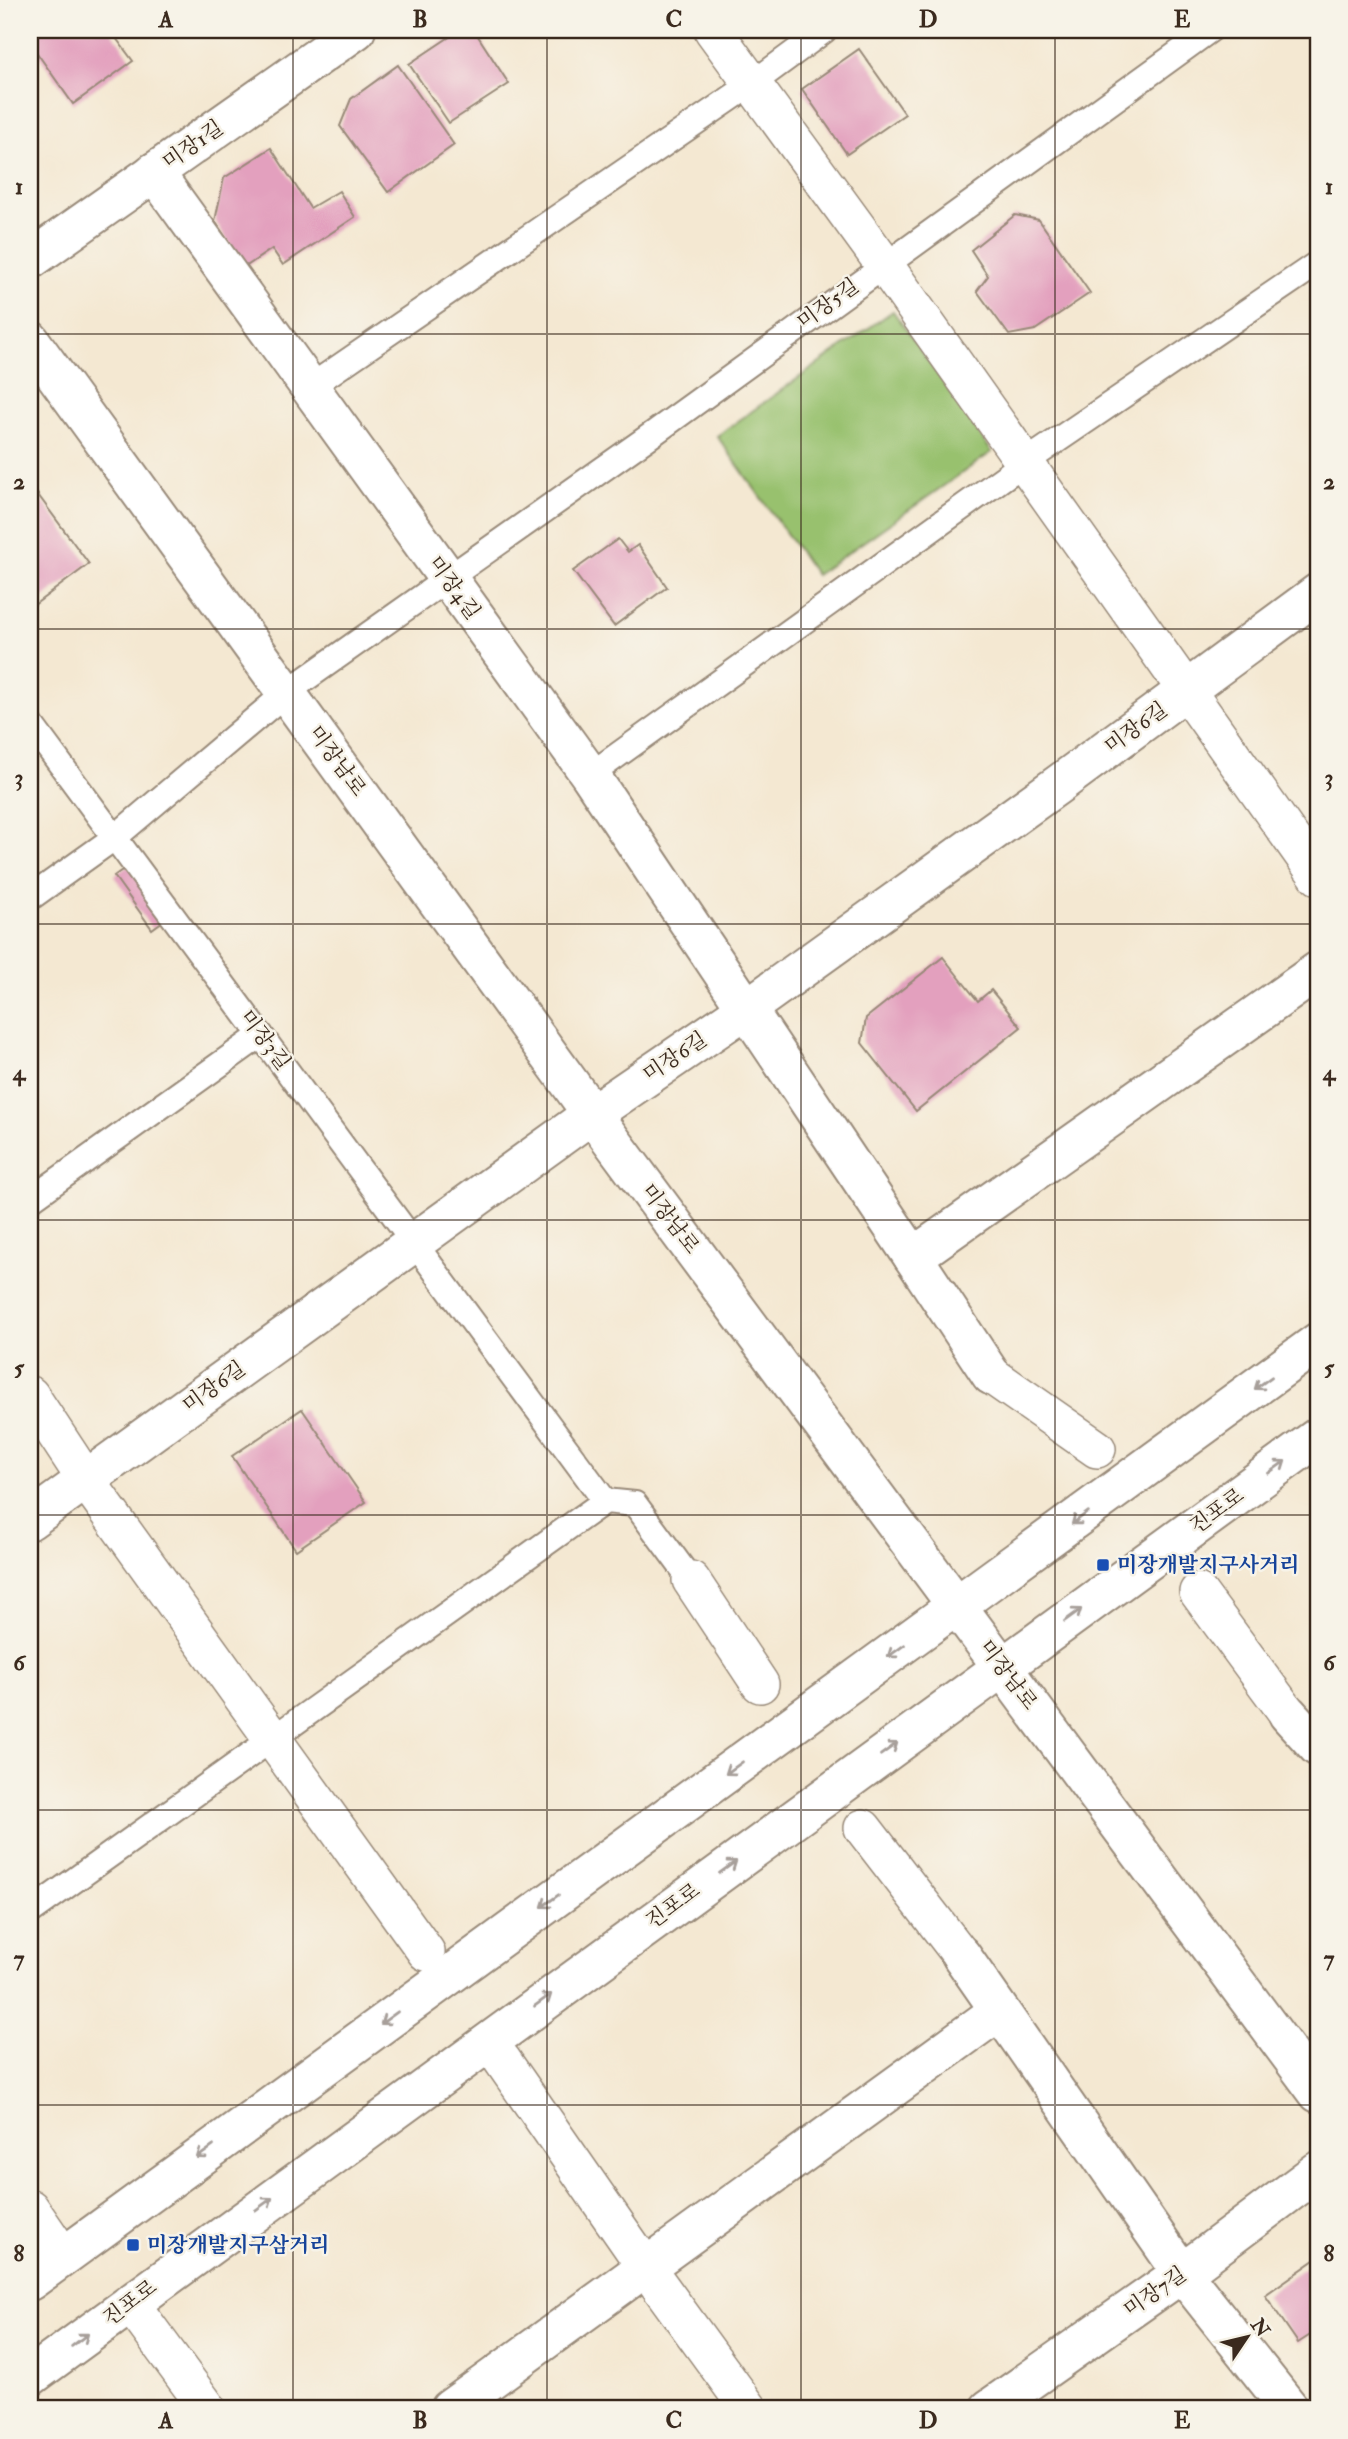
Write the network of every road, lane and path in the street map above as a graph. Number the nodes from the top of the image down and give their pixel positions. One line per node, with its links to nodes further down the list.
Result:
1 (356, 30): 6 (street, 미장1길)
2 (713, 30): 5 (street)
3 (825, 30): 5 (lane)
4 (1210, 30): 9 (lane, 미장5길)
5 (753, 83): 9 (street); 11 (lane)
6 (154, 172): 7 (street, 미장1길); 11 (street, 미장4길)
7 (30, 260)
8 (1318, 262): 12 (lane)
9 (883, 263): 12 (street); 13 (lane, 미장5길)
10 (30, 340): 15 (street, 미장남로)
11 (310, 387): 13 (street, 미장4길)
12 (1024, 463): 16 (street); 18 (lane)
13 (447, 578): 15 (lane, 미장5길); 18 (street, 미장4길)
14 (1318, 593): 16 (street, 미장6길)
15 (287, 692): 19 (lane, 미장5길); 25 (street, 미장남로)
16 (1186, 692): 20 (street); 23 (street, 미장6길)
17 (30, 723): 19 (lane, 미장3길)
18 (590, 775): 23 (street, 미장4길)
19 (114, 838): 21 (lane); 24 (lane, 미장3길)
20 (1318, 876)
21 (30, 898)
22 (1318, 971): 28 (street)
23 (746, 1009): 25 (street, 미장6길); 28 (street, 미장4길)
24 (261, 1035): 26 (lane); 27 (lane, 미장3길)
25 (592, 1114): 27 (street, 미장6길); 39 (street, 미장남로)
26 (30, 1200)
27 (416, 1242): 34 (street, 미장6길); 35 (lane, 미장3길)
28 (913, 1257): 30 (street, 미장4길)
29 (1318, 1342): 39 (street, one-way to 39)
30 (991, 1374): 33 (street)
31 (30, 1395): 34 (street)
32 (1318, 1437): 40 (street, 진포로, one-way to 32)
33 (1097, 1449)
34 (86, 1480): 36 (street, 미장6길); 43 (street)
35 (605, 1500): 37 (lane); 43 (lane)
36 (30, 1520)
37 (691, 1580): 41 (street)
38 (1198, 1592): 42 (street)
39 (957, 1607): 40 (street, 미장남로); 54 (street, one-way to 54)
40 (1002, 1667): 51 (street, 미장남로); 58 (street, 진포로, one-way to 40)
41 (760, 1684)
42 (1288, 1714): 44 (street)
43 (274, 1737): 46 (lane); 47 (street)
44 (1318, 1747)
45 (863, 1828): 48 (street)
46 (30, 1912)
47 (426, 1952)
48 (961, 1955): 49 (street)
49 (999, 2011): 55 (street); 56 (street)
50 (502, 2060): 55 (street)
51 (1318, 2093)
52 (1318, 2171): 56 (street, 미장7길)
53 (30, 2208): 54 (street)
54 (63, 2256): 57 (street)
55 (645, 2266): 61 (street); 62 (street)
56 (1182, 2273): 63 (street, 미장7길); 64 (street)
57 (30, 2281)
58 (130, 2303): 59 (street, 진포로, one-way to 58); 60 (street)
59 (30, 2377)
60 (208, 2409)
61 (450, 2409)
62 (749, 2409)
63 (989, 2409)
64 (1290, 2409)

